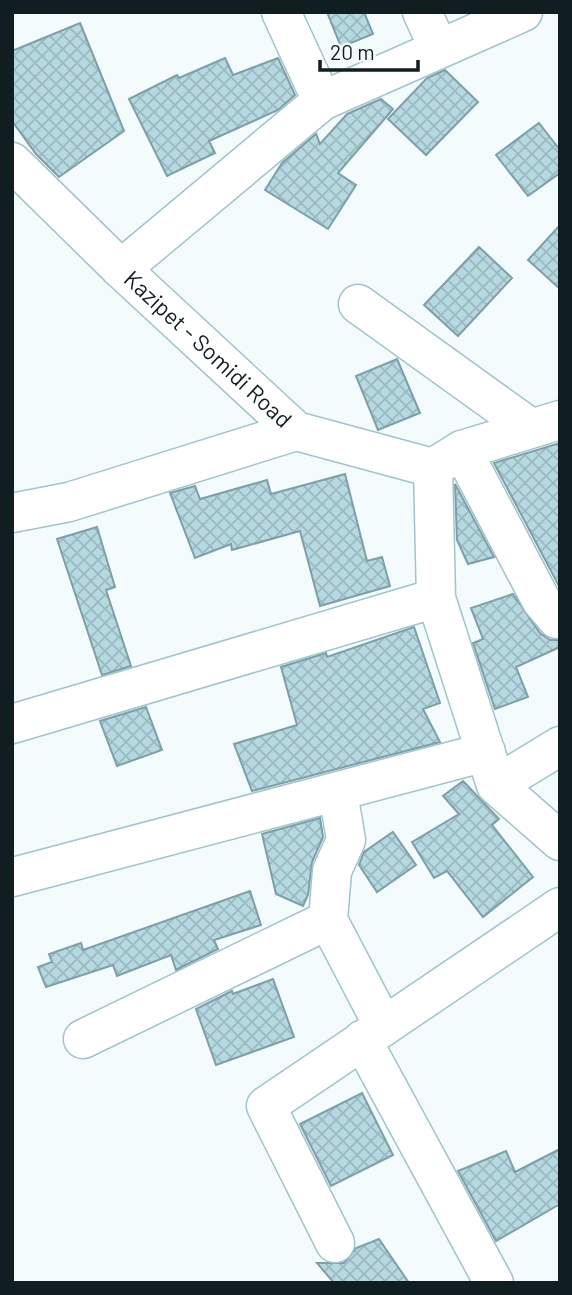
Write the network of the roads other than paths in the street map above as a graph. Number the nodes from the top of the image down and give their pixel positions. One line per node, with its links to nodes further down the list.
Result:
1 (281, 12): 5 (street)
2 (422, 12): 4 (street)
3 (523, 12): 4 (street)
4 (439, 49): 5 (street)
5 (322, 101): 7 (street)
6 (12, 162): 7 (street, Kazipet - Somidi Road)
7 (121, 269): 10 (street, Kazipet - Somidi Road)
8 (358, 304): 9 (street)
9 (544, 423): 11 (street)
10 (296, 431): 11 (street, Kazipet - Somidi Road); 12 (street)
11 (447, 459): 13 (street); 14 (street)
12 (12, 513)
13 (436, 598): 15 (street); 17 (street)
14 (560, 618)
15 (12, 724)
16 (560, 746): 17 (street)
17 (491, 768): 18 (street); 19 (street)
18 (338, 792): 20 (street); 22 (street)
19 (560, 841)
20 (13, 877)
21 (560, 907): 23 (street)
22 (327, 920): 23 (street); 24 (street)
23 (372, 1032): 25 (street); 26 (street)
24 (83, 1039)
25 (335, 1243)
26 (494, 1283)

